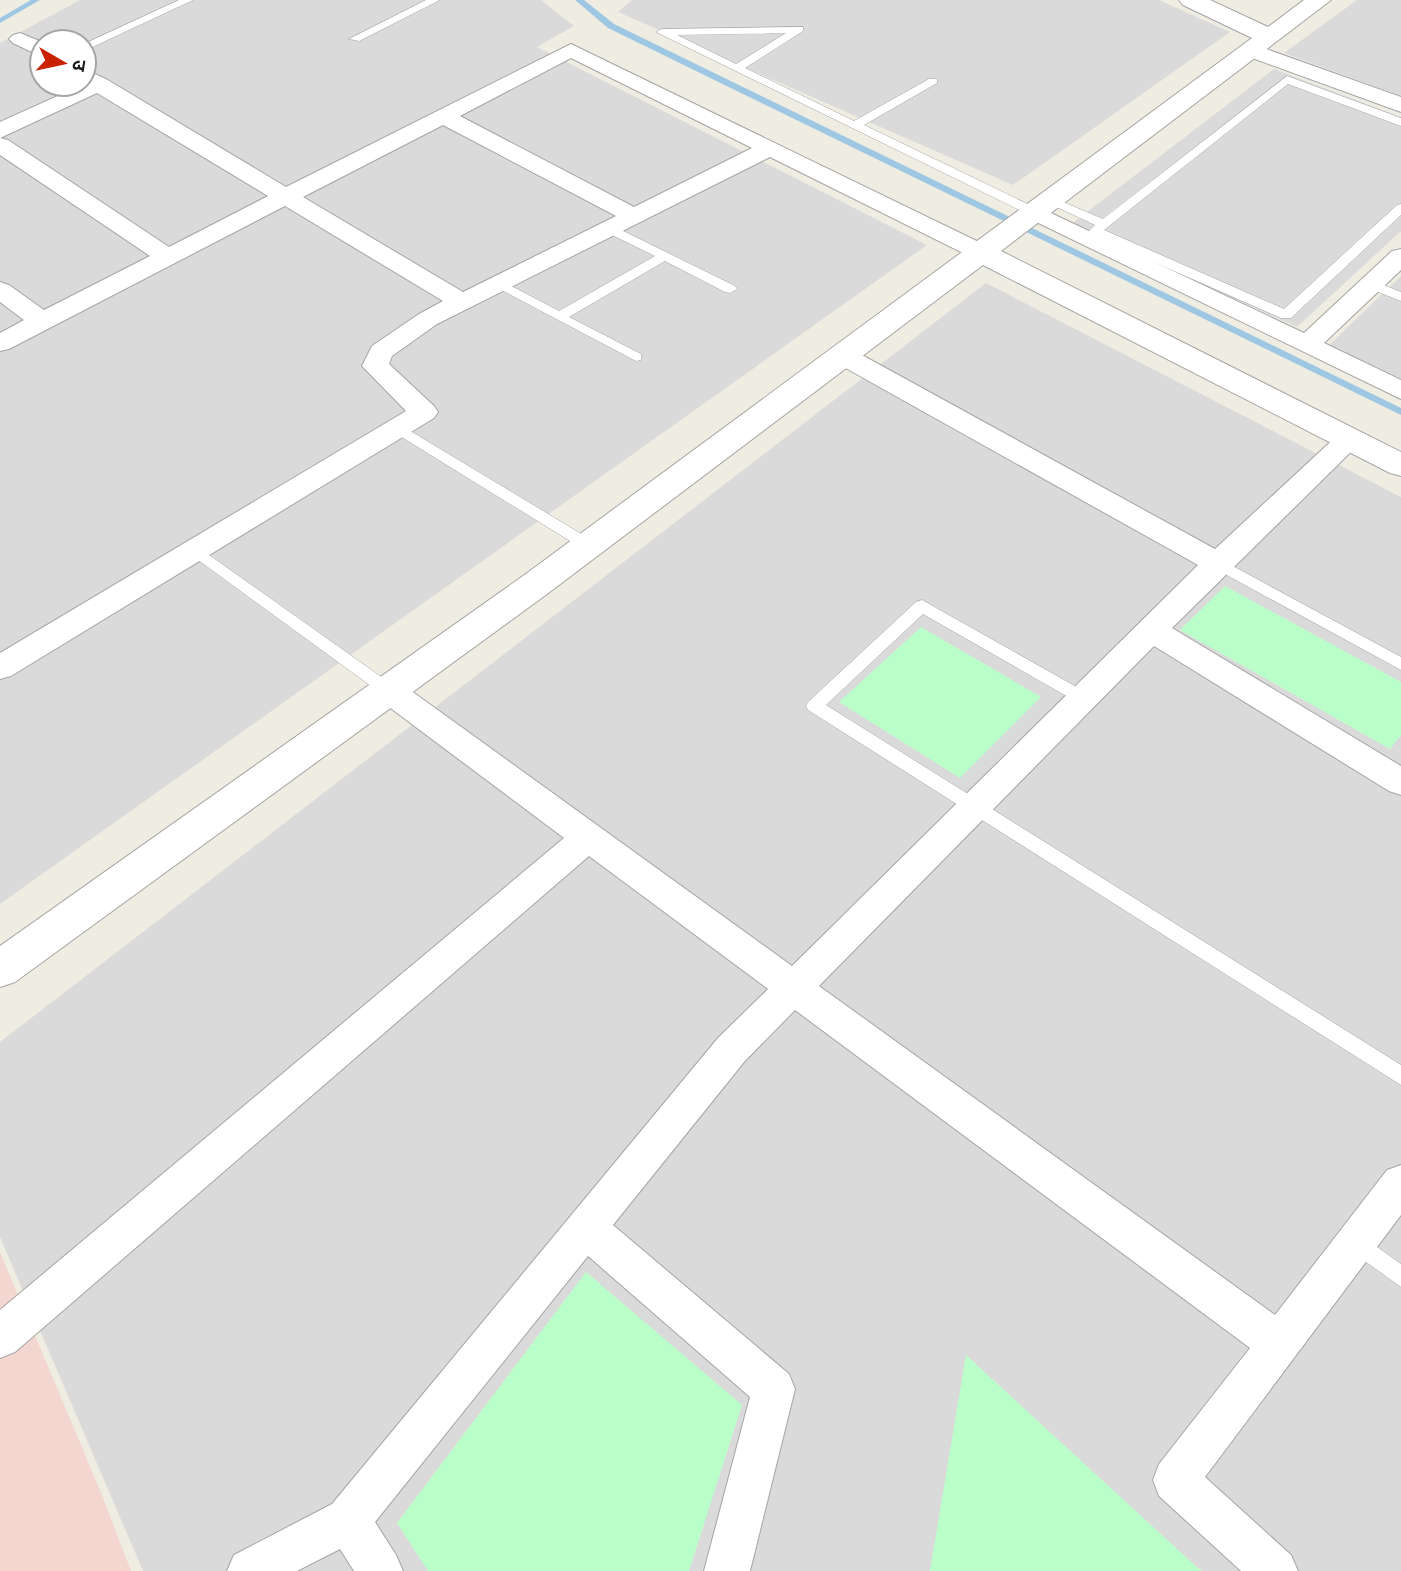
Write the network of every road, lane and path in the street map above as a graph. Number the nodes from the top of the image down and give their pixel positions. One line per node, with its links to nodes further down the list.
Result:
1 (188, 0): 7 (lane)
2 (435, 0): 6 (lane)
3 (1191, 0): 9 (street)
4 (1319, 0): 9 (street)
5 (20, 39): 8 (street)
6 (355, 39)
7 (98, 42)
8 (28, 43)
9 (1261, 43): 14 (street); 23 (street)
10 (737, 68): 10 (lane); 16 (lane)
11 (933, 81): 16 (lane)
12 (98, 84): 20 (street)
13 (59, 98): 17 (street)
14 (1400, 107): 24 (lane)
15 (443, 116): 19 (street); 20 (street); 22 (street)
16 (855, 125): 23 (lane)
17 (0, 131)
18 (0, 145): 29 (street)
19 (770, 148): 22 (street); 26 (street)
20 (286, 196): 29 (street); 35 (street)
21 (1401, 208): 24 (lane)
22 (634, 216): 25 (street)
23 (1030, 216): 24 (lane); 26 (street); 39 (street)
24 (1104, 224)
25 (610, 228): 27 (lane); 30 (street)
26 (980, 253): 40 (street); 44 (street)
27 (664, 256): 32 (lane); 36 (lane)
28 (1401, 256): 31 (street)
29 (168, 257): 37 (street)
30 (497, 284): 35 (street); 36 (lane)
31 (1371, 284): 34 (lane); 39 (street)
32 (730, 289)
33 (0, 290): 37 (street)
34 (1401, 297)
35 (462, 302): 43 (street)
36 (559, 317): 41 (lane)
37 (42, 321): 38 (street)
38 (0, 343)
39 (1307, 345): 42 (street)
40 (842, 355): 46 (street); 48 (street)
41 (636, 357)
42 (1401, 391)
43 (397, 428): 46 (lane); 47 (street)
44 (1350, 439): 45 (street); 48 (street)
45 (1401, 465)
46 (588, 545): 52 (street)
47 (195, 550): 51 (street); 52 (lane)
48 (1218, 563): 49 (street); 50 (lane)
49 (1151, 630): 53 (street); 54 (street)
50 (1401, 664)
51 (0, 668)
52 (388, 690): 56 (street); 57 (street)
53 (1083, 698): 55 (street); 55 (lane)
54 (1399, 777)
55 (975, 805): 58 (street); 59 (lane)
56 (588, 837): 58 (street); 64 (street)
57 (0, 969)
58 (794, 988): 61 (street); 65 (street)
59 (1401, 1076)
60 (1401, 1183): 62 (street)
61 (586, 1227): 66 (street); 69 (street)
62 (1356, 1242): 63 (lane); 65 (street)
63 (1401, 1277)
64 (0, 1337)
65 (1278, 1343): 70 (street)
66 (348, 1520): 67 (street); 68 (street)
67 (250, 1571)
68 (380, 1571)
69 (727, 1571)
70 (1275, 1571)

